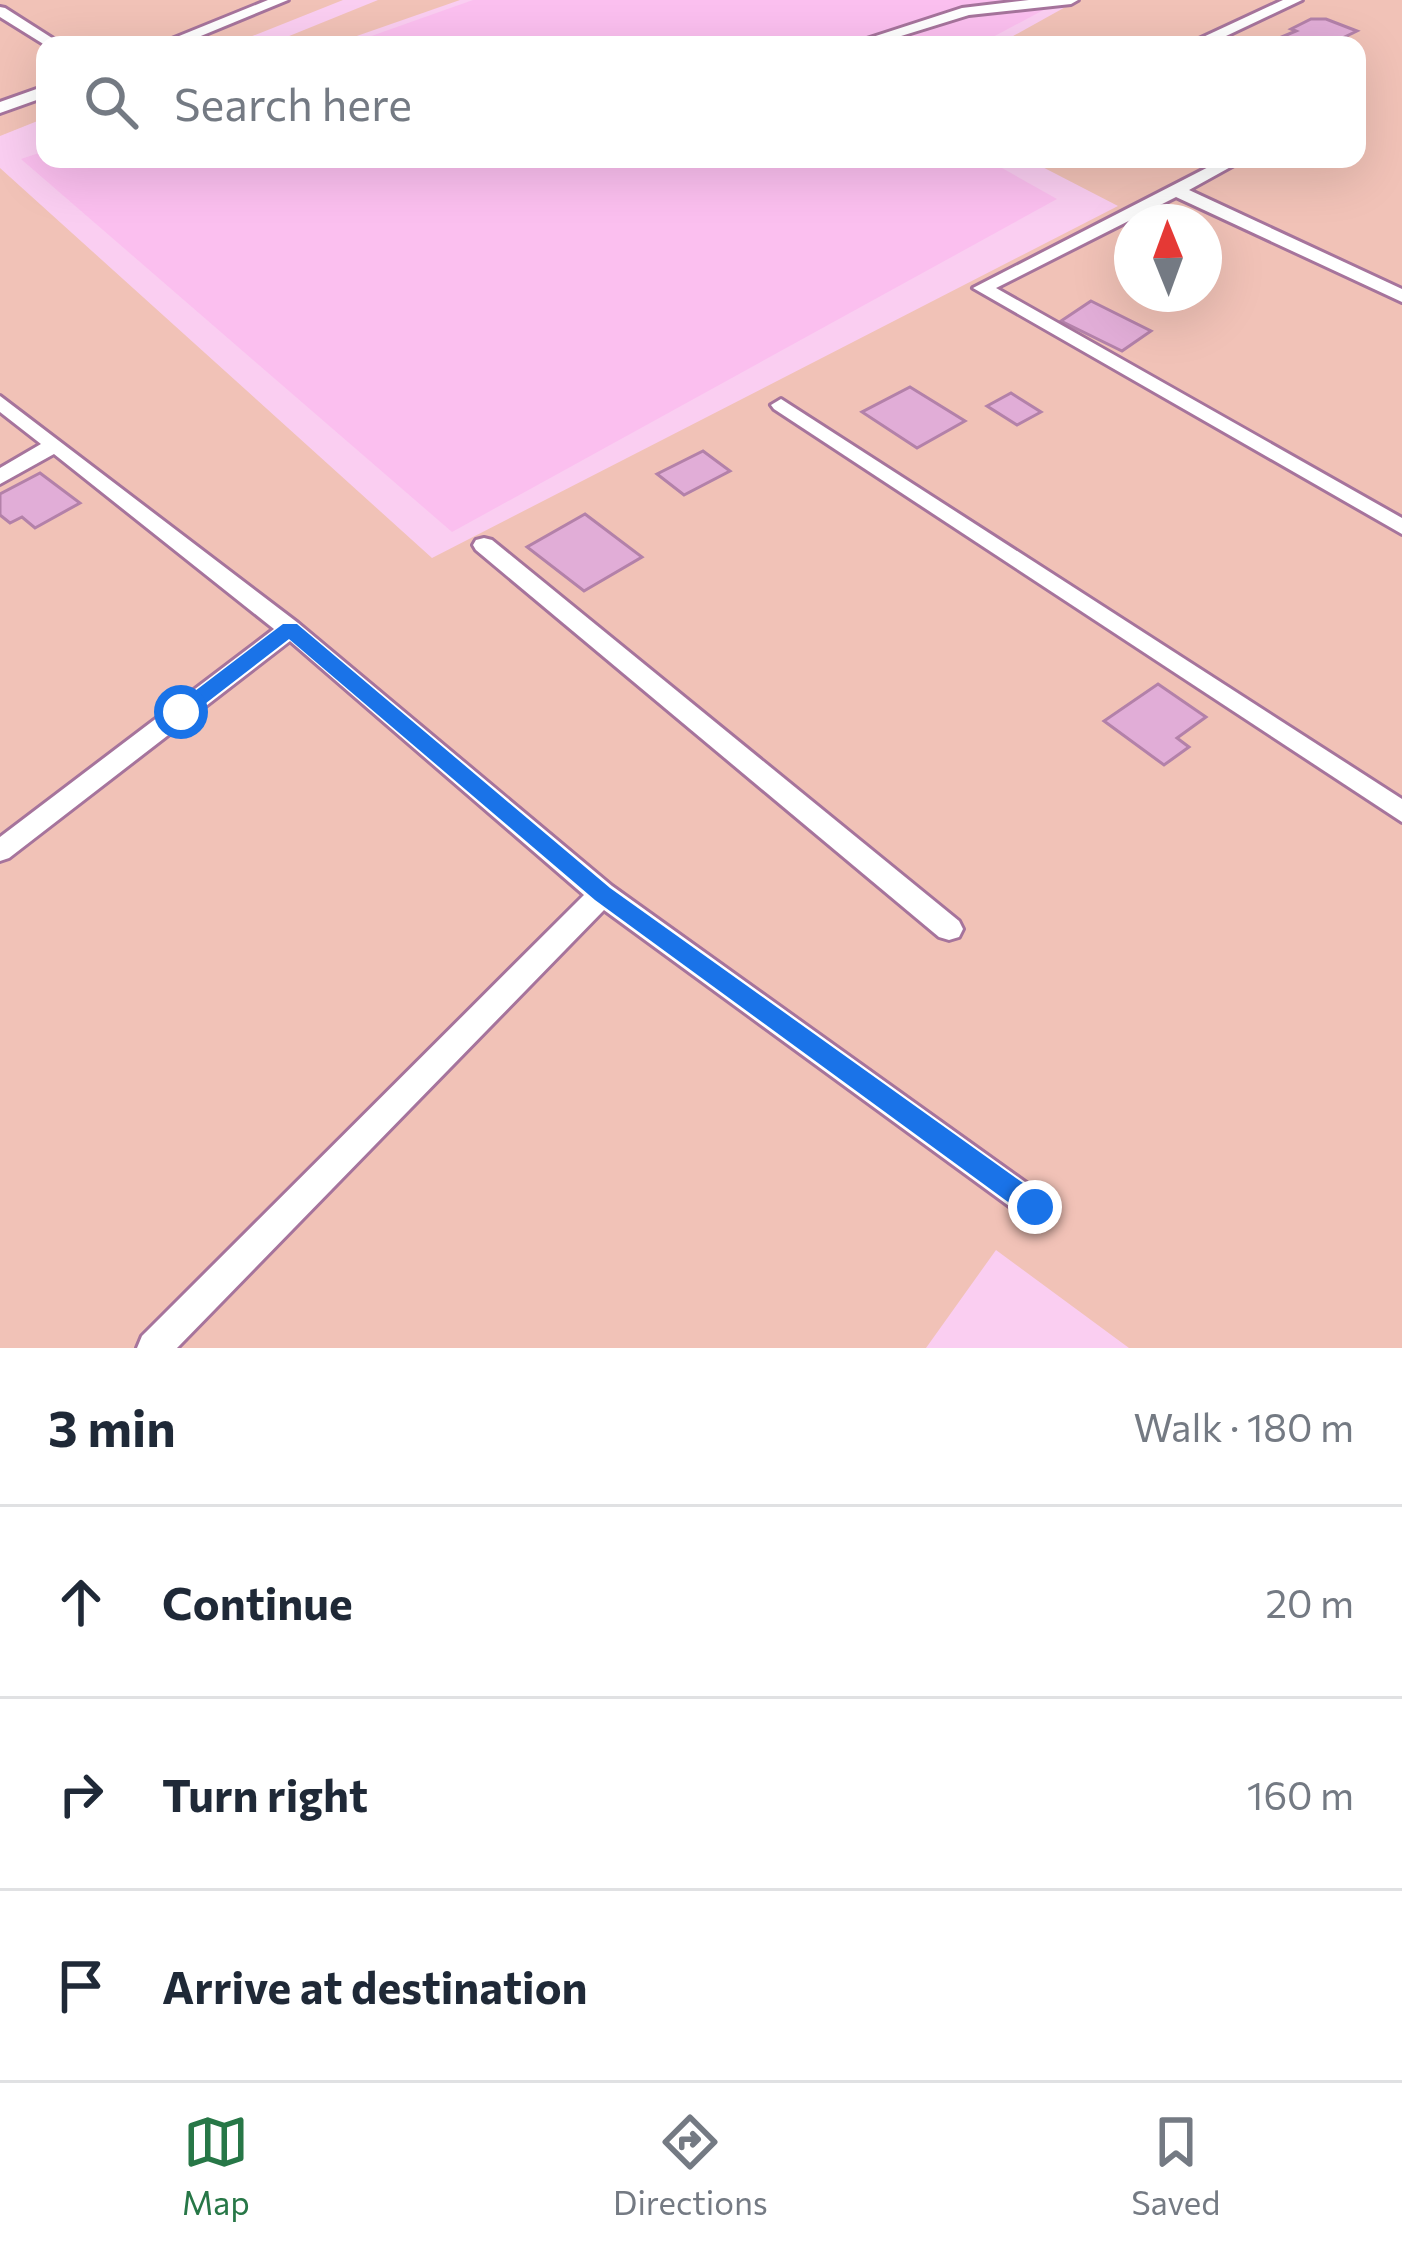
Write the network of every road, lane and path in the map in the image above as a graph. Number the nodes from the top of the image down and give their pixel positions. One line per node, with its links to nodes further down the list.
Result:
1 (281, 0): 6 (lane)
2 (1071, 0): 7 (lane)
3 (1295, 0): 8 (lane)
4 (0, 11): 5 (lane)
5 (41, 36)
6 (188, 36)
7 (886, 36)
8 (1214, 36)
9 (36, 94): 10 (lane)
10 (0, 108)
11 (1219, 168): 12 (lane)
12 (1175, 190): 13 (lane); 18 (lane)
13 (1402, 296)
14 (0, 402): 16 (lane)
15 (781, 405): 21 (lane)
16 (51, 447): 17 (lane); 20 (lane)
17 (0, 477)
18 (1402, 527)
19 (484, 545): 24 (lane)
20 (290, 629): 22 (lane); 23 (lane)
21 (1402, 812)
22 (0, 850)
23 (602, 894): 25 (lane); 26 (lane)
24 (949, 928)
25 (1035, 1207)
26 (154, 1348)

